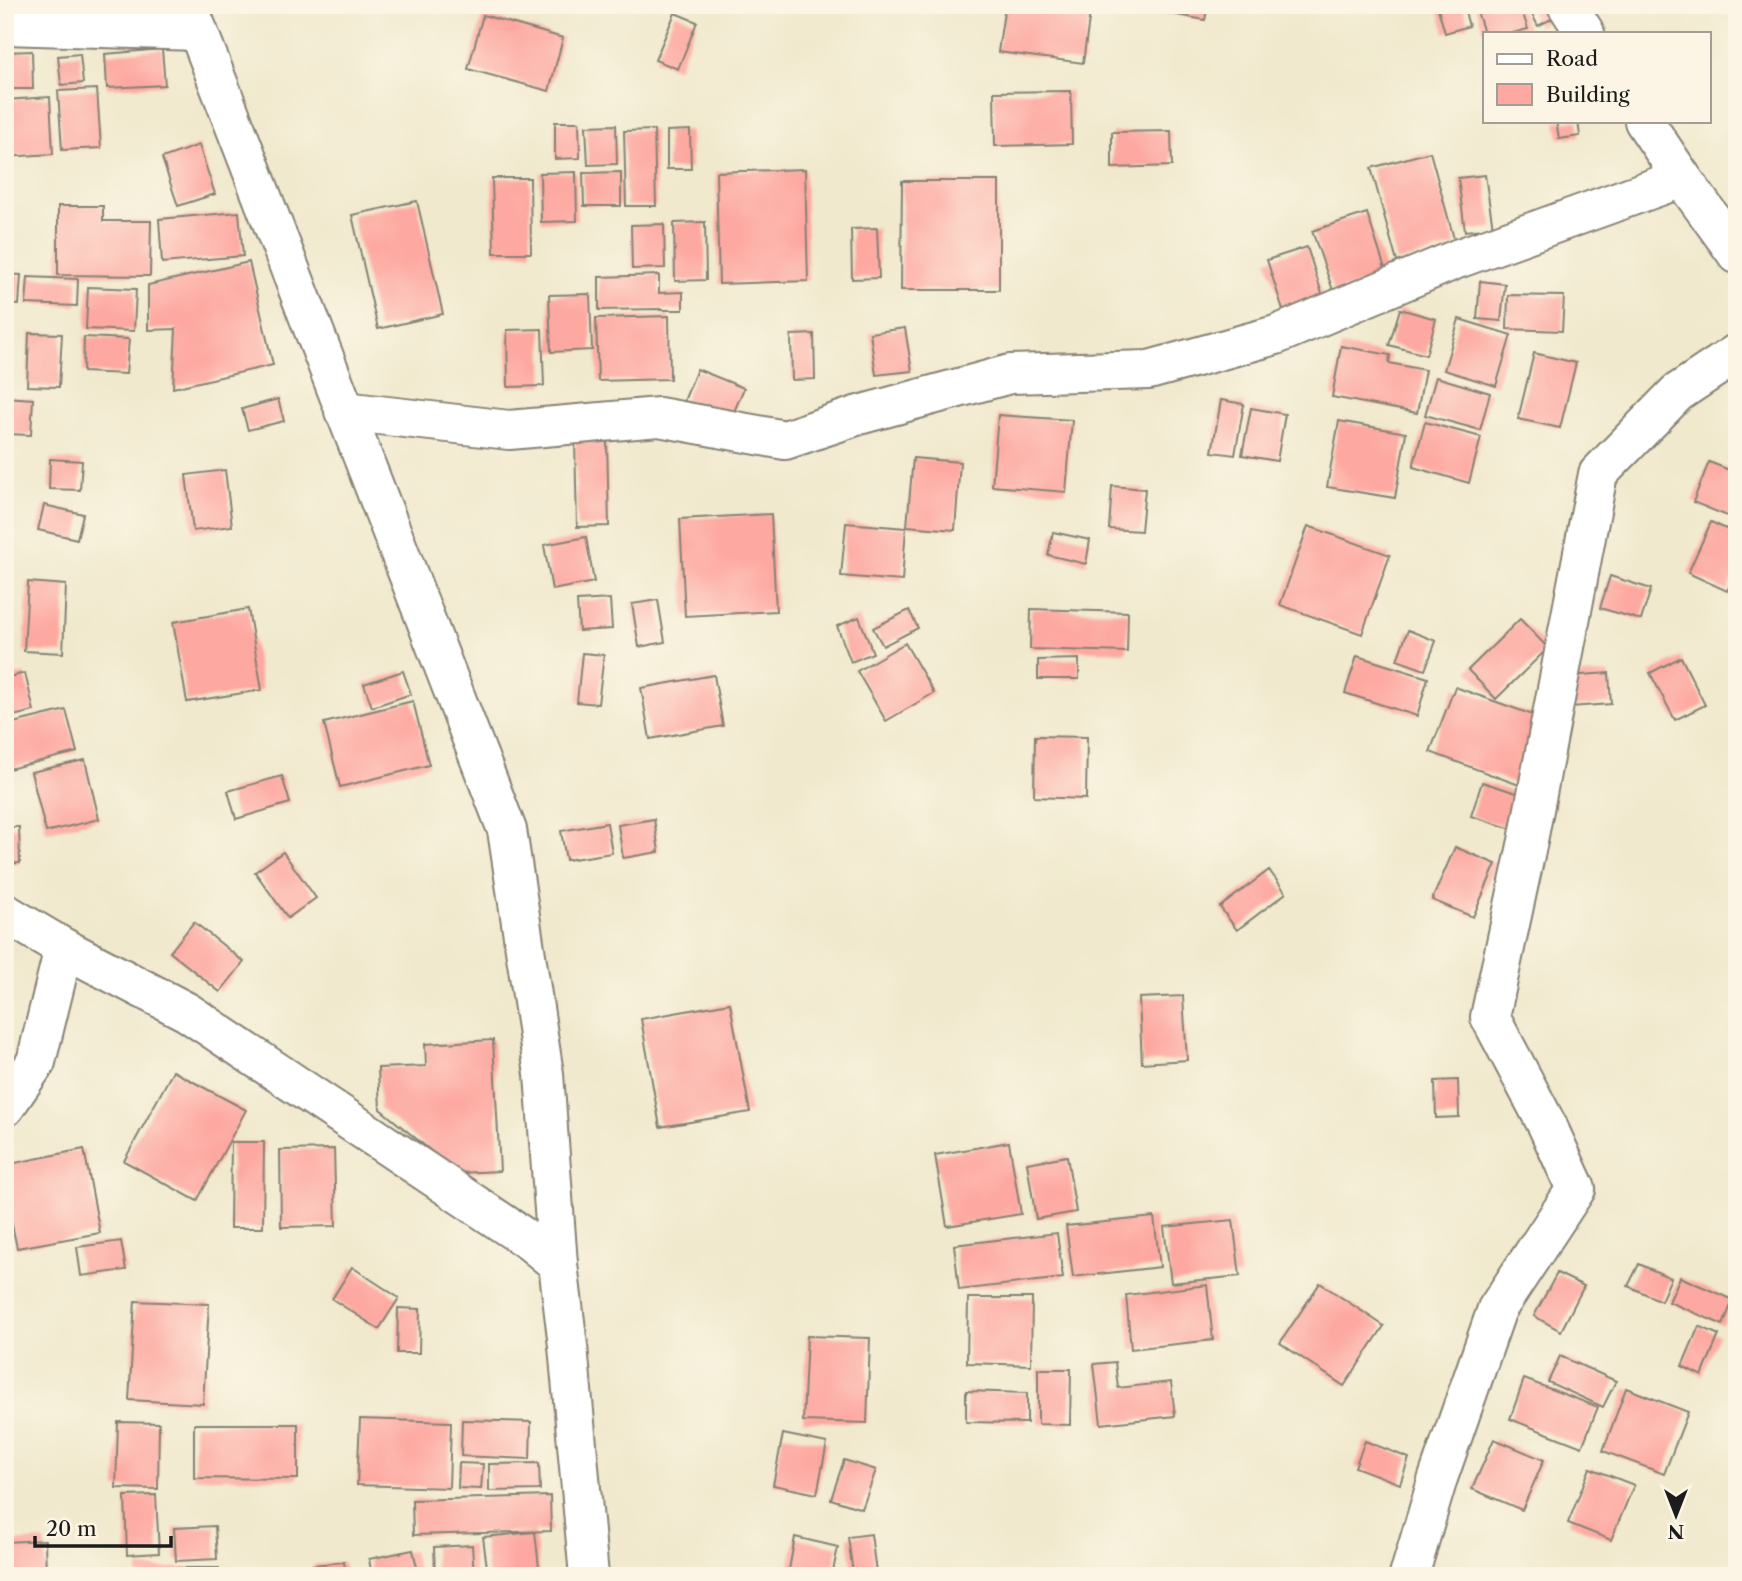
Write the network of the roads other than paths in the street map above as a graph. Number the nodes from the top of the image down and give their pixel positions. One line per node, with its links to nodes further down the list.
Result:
1 (1567, 5): 4 (street)
2 (193, 18): 3 (street); 9 (street)
3 (5, 25)
4 (1585, 32)
5 (1645, 122): 6 (street)
6 (1682, 178): 7 (street); 9 (street)
7 (1737, 254)
8 (1737, 353): 15 (street)
9 (344, 411): 13 (street)
10 (5, 913): 11 (street)
11 (64, 948): 12 (street); 13 (street)
12 (5, 1107)
13 (558, 1264): 14 (street)
14 (589, 1576)
15 (1409, 1576)

